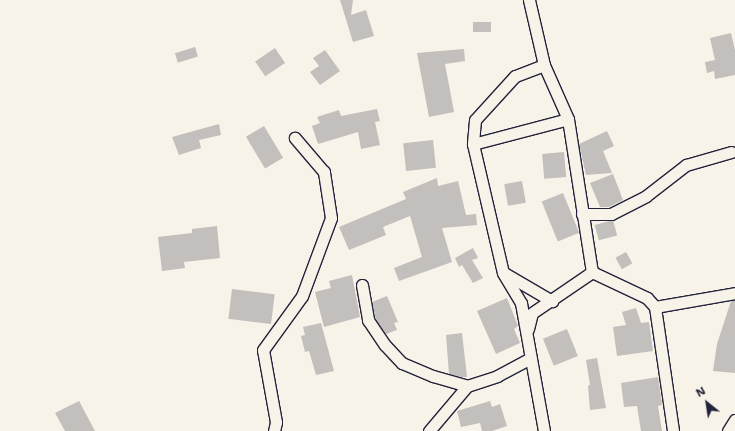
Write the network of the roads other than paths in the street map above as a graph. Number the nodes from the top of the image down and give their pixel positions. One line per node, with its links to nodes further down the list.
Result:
1 (529, 0): 2 (street)
2 (544, 65): 3 (street); 5 (street)
3 (568, 120): 5 (street); 7 (street)
4 (295, 138): 18 (street)
5 (473, 144): 9 (street)
6 (731, 152): 7 (street)
7 (582, 214): 8 (street)
8 (592, 272): 12 (street); 13 (street)
9 (504, 273): 12 (street); 14 (street)
10 (362, 285): 16 (street)
11 (735, 293): 13 (street)
12 (552, 301): 14 (street)
13 (655, 307): 21 (street)
14 (528, 342): 15 (street)
15 (531, 358): 16 (street); 20 (street)
16 (467, 386): 19 (street)
17 (735, 420): 22 (street)
18 (274, 431)
19 (429, 431)
20 (544, 431)
21 (673, 431)
22 (728, 431)

